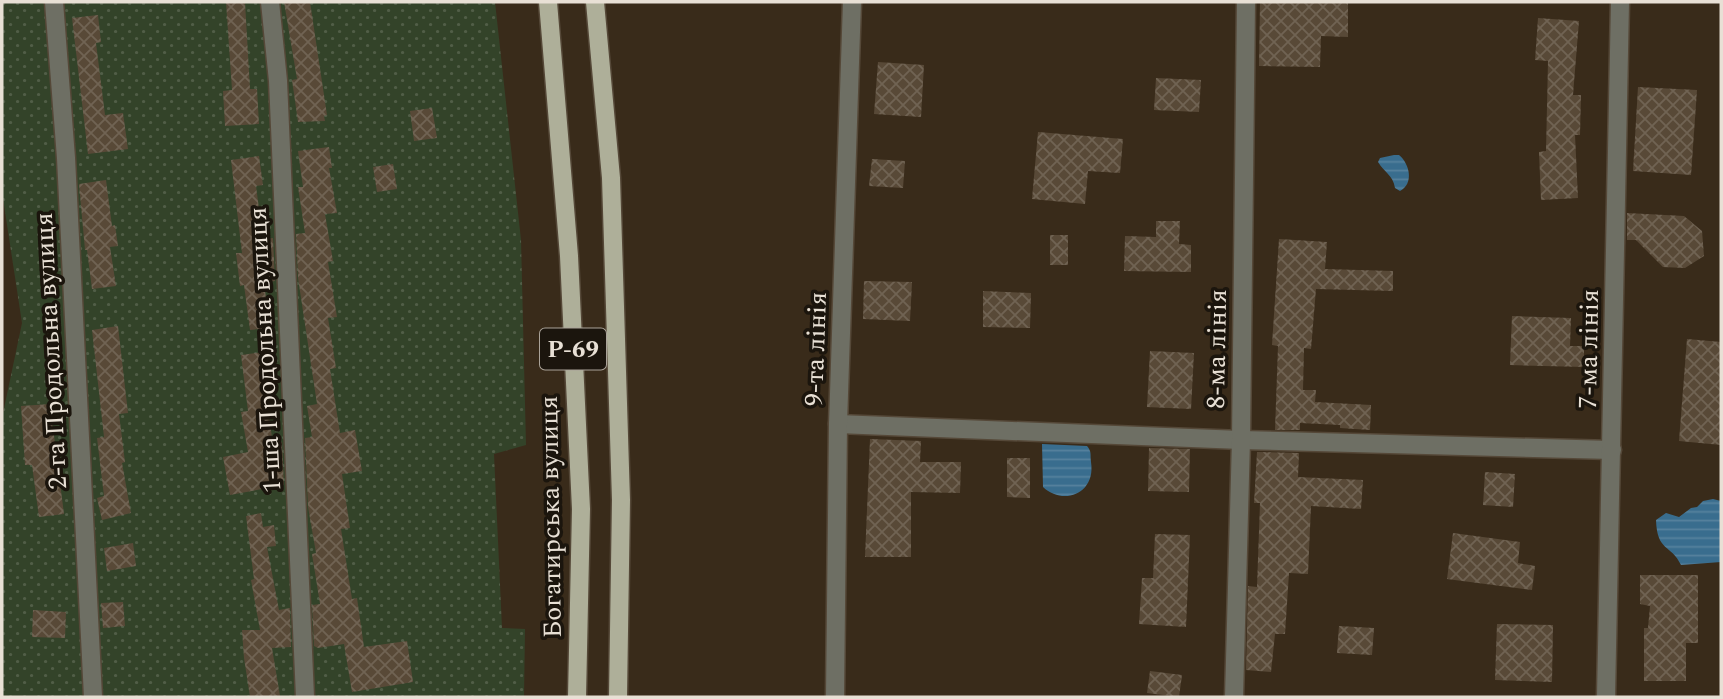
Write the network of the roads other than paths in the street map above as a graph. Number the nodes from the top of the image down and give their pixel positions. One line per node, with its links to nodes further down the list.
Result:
1 (54, 2): 11 (street, 2-га Продольна вулиця)
2 (270, 2): 12 (street, 1-ша Продольна вулиця)
3 (548, 2): 13 (main road, Богатирська вулиця / Р-69)
4 (595, 2): 14 (main road, Р-69)
5 (852, 2): 8 (street, 9-та лінія)
6 (1246, 2): 9 (street, 8-ма лінія)
7 (1620, 2): 10 (street, 7-ма лінія)
8 (838, 424): 9 (street); 15 (street, 9-та лінія)
9 (1241, 440): 10 (street); 16 (street, 8-ма лінія)
10 (1612, 450): 17 (street, 7-ма лінія)
11 (93, 697)
12 (305, 697)
13 (577, 697)
14 (618, 697)
15 (835, 697)
16 (1234, 697)
17 (1606, 697)

